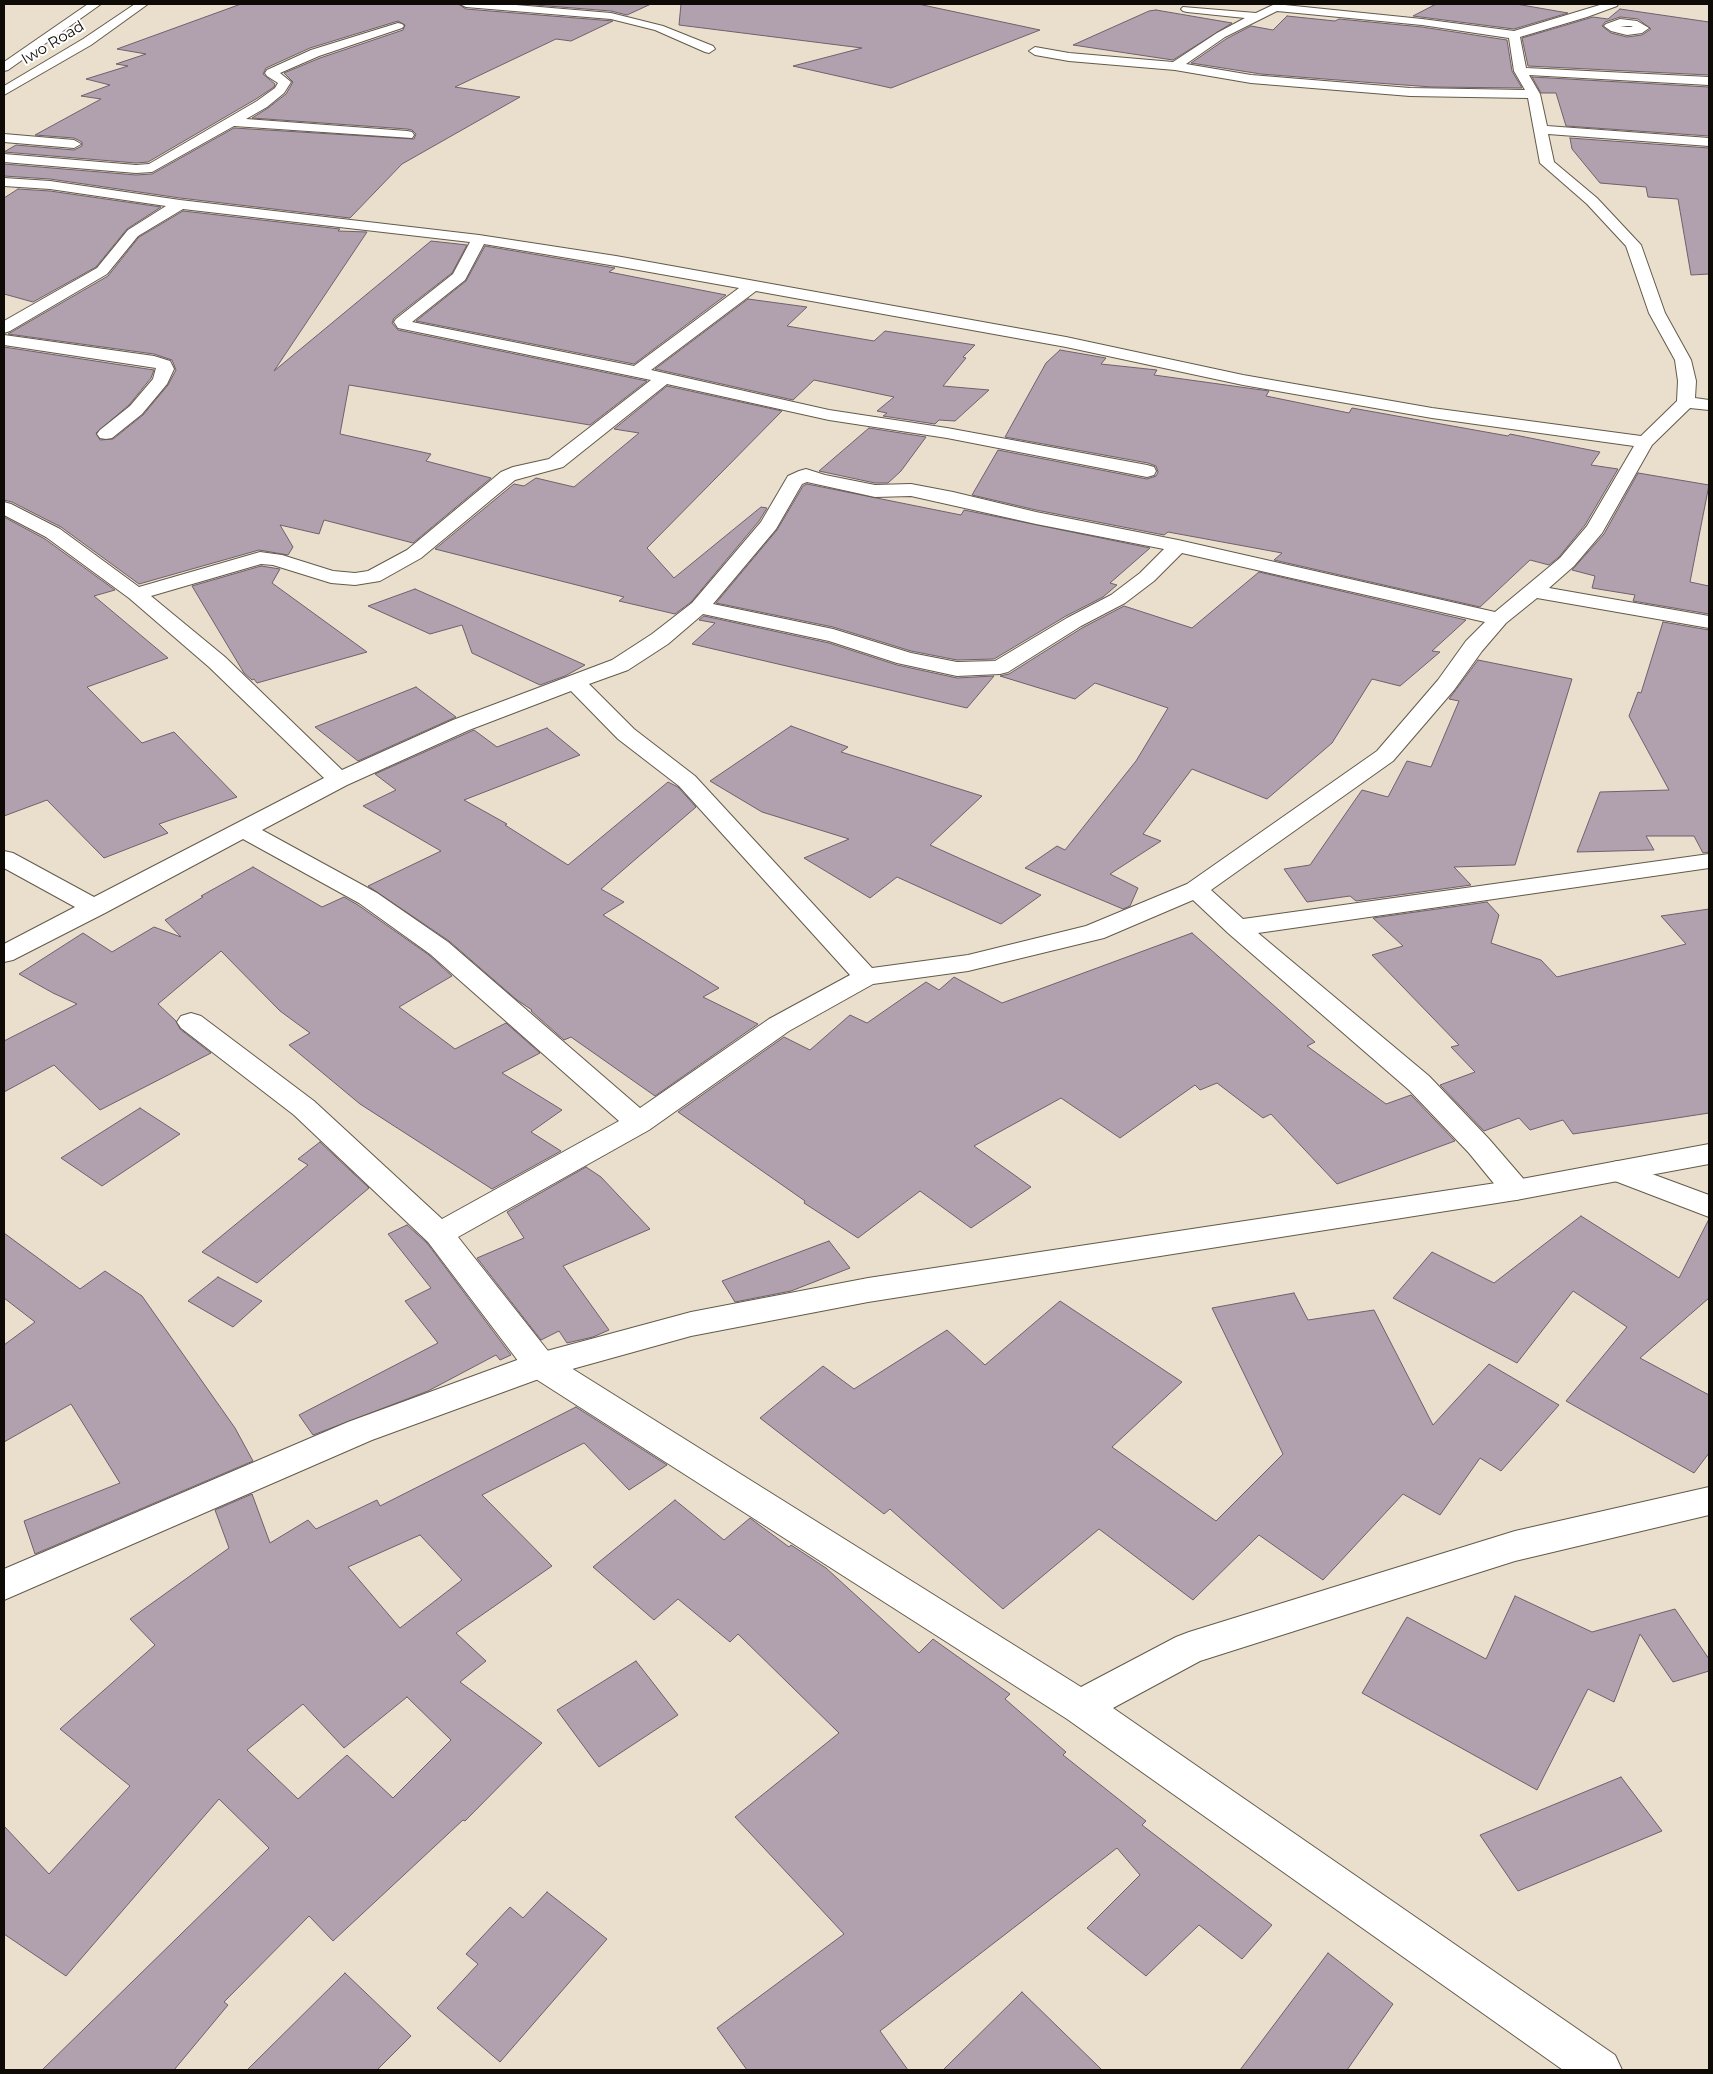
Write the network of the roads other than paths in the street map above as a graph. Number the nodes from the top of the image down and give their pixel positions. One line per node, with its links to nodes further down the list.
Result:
1 (95, 4): 15 (street, Iwo Road)
2 (142, 4): 18 (street, Iwo Road)
3 (466, 4): 12 (street)
4 (1613, 4): 8 (street)
5 (1280, 6): 7 (street); 11 (street)
6 (1187, 9): 7 (street)
7 (1256, 16): 14 (street)
8 (1560, 21): 9 (street); 11 (street)
9 (1600, 25)
10 (398, 26): 20 (street)
11 (1514, 34): 16 (street)
12 (709, 49)
13 (1035, 51): 14 (street)
14 (1175, 66): 19 (street)
15 (4, 67)
16 (1520, 71): 17 (street); 19 (street)
17 (1709, 81)
18 (4, 92)
19 (1534, 94): 21 (street)
20 (233, 122): 22 (street); 26 (street)
21 (1542, 130): 24 (street); 39 (street)
22 (407, 135)
23 (4, 138): 25 (street)
24 (1709, 142)
25 (74, 144)
26 (4, 158)
27 (4, 182): 28 (street)
28 (29, 184): 29 (street); 30 (street)
29 (4, 193)
30 (180, 204): 31 (street); 34 (street)
31 (479, 239): 32 (street); 37 (street)
32 (752, 286): 37 (street); 42 (street)
33 (12, 307): 34 (street)
34 (35, 310): 35 (street)
35 (4, 328)
36 (4, 340): 41 (street)
37 (637, 372): 38 (street)
38 (664, 378): 43 (street); 47 (street)
39 (1686, 402): 40 (street); 42 (street)
40 (1709, 405)
41 (106, 434)
42 (1645, 442): 46 (street)
43 (1148, 471)
44 (4, 508): 47 (street)
45 (1178, 546): 48 (street); 48 (street); 49 (street)
46 (1533, 591): 49 (street); 50 (street)
47 (136, 594): 52 (street)
48 (699, 607): 51 (street)
49 (1499, 619): 56 (street)
50 (1709, 622)
51 (575, 684): 52 (street); 60 (street)
52 (339, 780): 53 (street)
53 (244, 830): 57 (street); 62 (street)
54 (4, 858): 57 (street)
55 (1709, 861): 58 (street)
56 (1196, 889): 58 (street); 60 (street)
57 (96, 908): 59 (street)
58 (1237, 928): 65 (street)
59 (4, 954)
60 (866, 977): 62 (street)
61 (191, 1022): 67 (street)
62 (639, 1123): 67 (street)
63 (1709, 1154): 64 (street)
64 (1617, 1171): 65 (street); 66 (street)
65 (1516, 1190): 68 (street)
66 (1709, 1206)
67 (439, 1234): 68 (street)
68 (540, 1365): 70 (street); 71 (street)
69 (1709, 1502): 71 (street)
70 (4, 1585)
71 (1080, 1707): 72 (street)
72 (1600, 2070)

